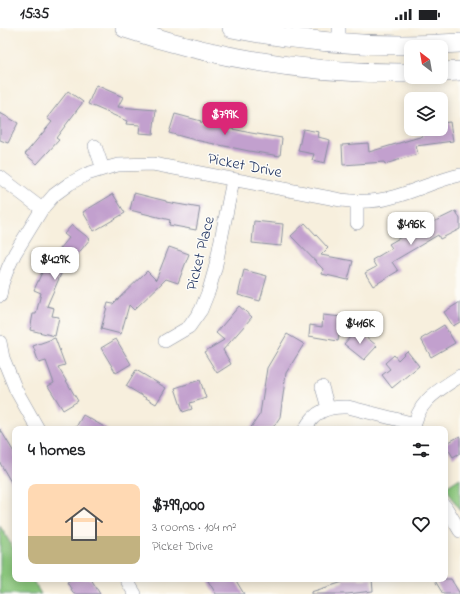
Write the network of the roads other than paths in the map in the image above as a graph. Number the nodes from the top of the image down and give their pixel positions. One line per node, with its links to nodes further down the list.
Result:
1 (124, 28): 7 (highway)
2 (232, 28): 3 (highway)
3 (339, 35): 4 (highway)
4 (460, 43)
5 (460, 71): 6 (highway)
6 (448, 72)
7 (404, 73)
8 (95, 146): 9 (street)
9 (102, 169): 12 (street, Picket Drive); 14 (street, Picket Drive)
10 (460, 175): 13 (street, Picket Drive)
11 (0, 177): 14 (street)
12 (233, 180): 13 (street, Picket Drive); 17 (street, Picket Place)
13 (357, 202): 15 (street)
14 (42, 209): 16 (street, Picket Drive)
15 (357, 223)
16 (0, 296)
17 (165, 341)
18 (0, 342): 22 (street)
19 (460, 376): 24 (street)
20 (322, 387): 21 (street)
21 (328, 408): 23 (street); 24 (street)
22 (36, 426)
23 (306, 426)
24 (414, 426)
25 (448, 511): 26 (street)
26 (460, 531)
27 (128, 582): 28 (street)
28 (135, 594)

